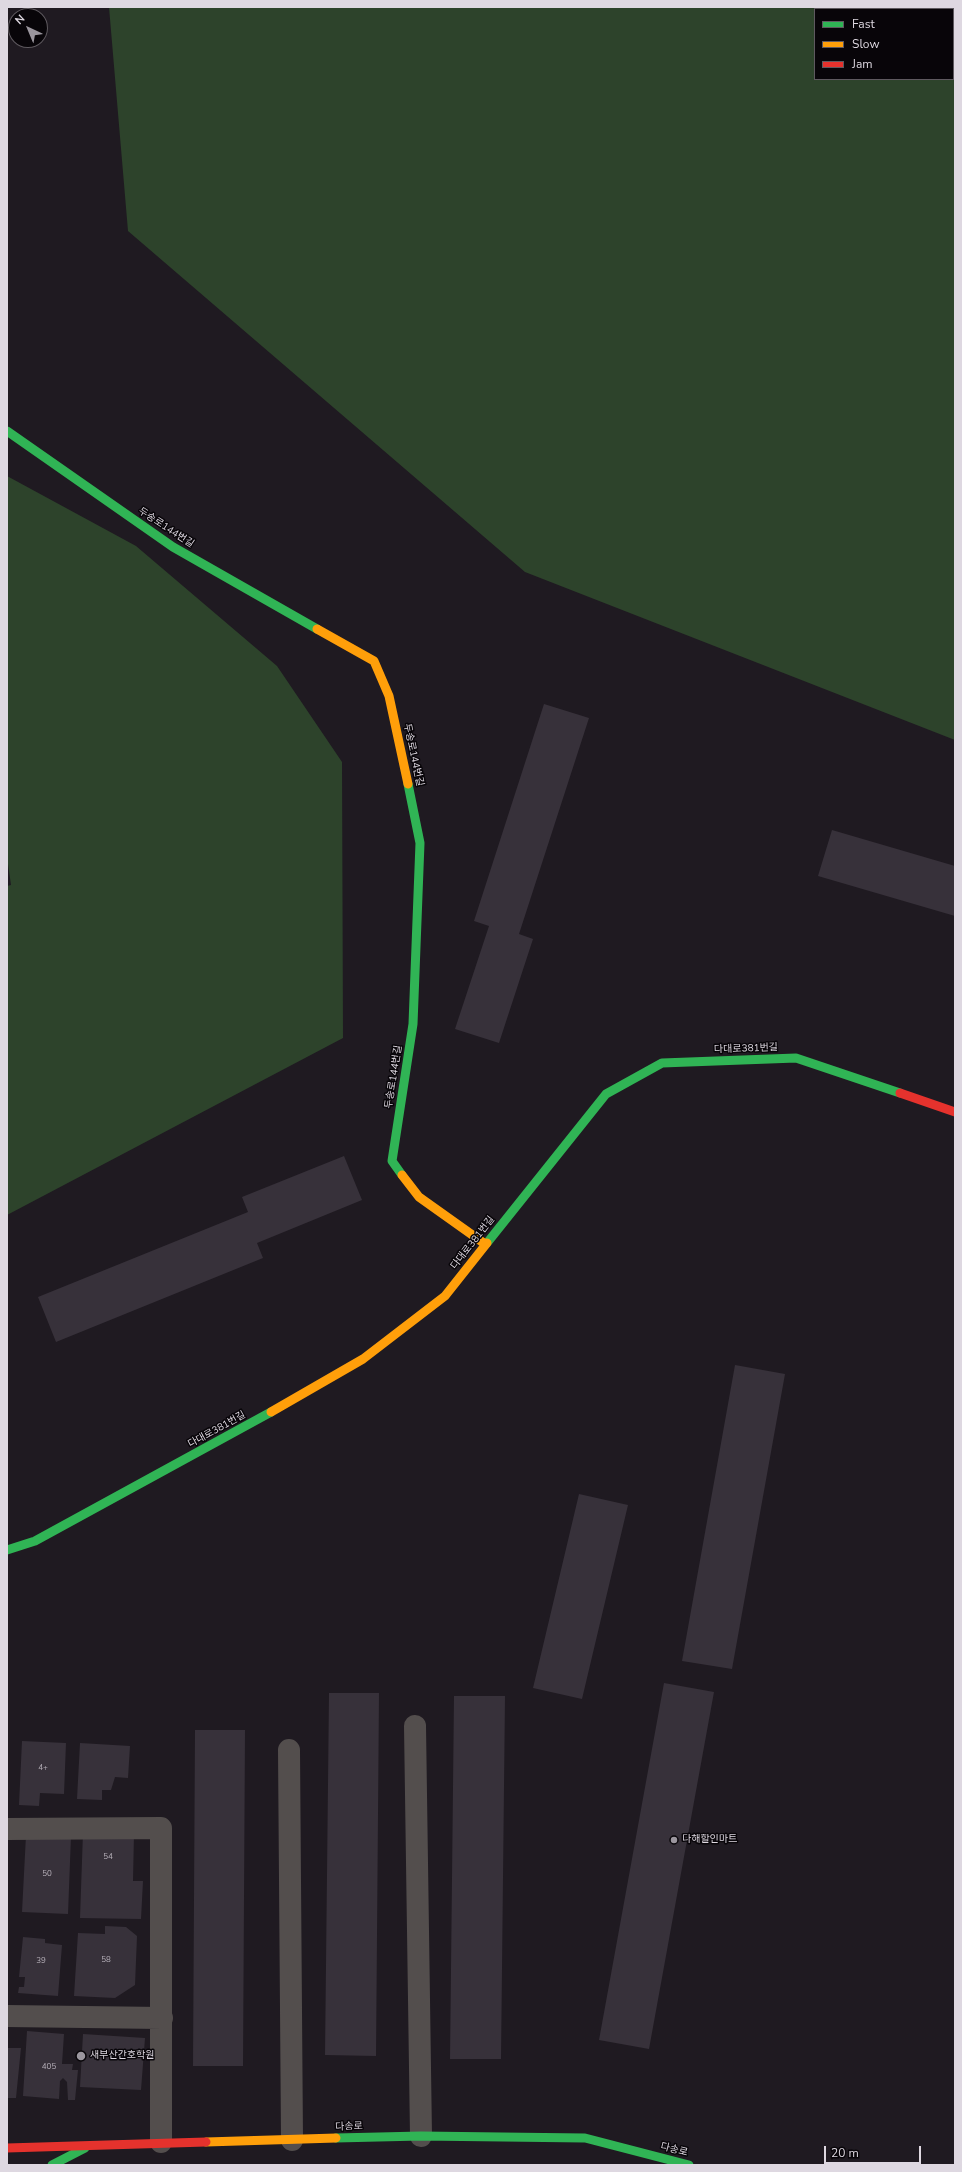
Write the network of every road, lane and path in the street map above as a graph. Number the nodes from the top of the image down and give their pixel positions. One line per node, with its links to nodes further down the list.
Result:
1 (7, 431): 3 (street, 두송로144번길)
2 (955, 1112): 3 (street, 다대로381번길)
3 (485, 1244): 4 (street, 다대로381번길)
4 (7, 1550)
5 (415, 1726): 10 (street)
6 (289, 1750): 11 (street)
7 (7, 1829): 9 (street)
8 (7, 2016): 9 (street)
9 (162, 2018): 12 (street)
10 (421, 2136): 11 (street, 다송로); 16 (street, 다송로)
11 (292, 2140): 12 (street, 다송로)
12 (161, 2142): 13 (street, 다송로)
13 (91, 2145): 14 (street, 다송로); 15 (street)
14 (7, 2148)
15 (52, 2165)
16 (689, 2165)

